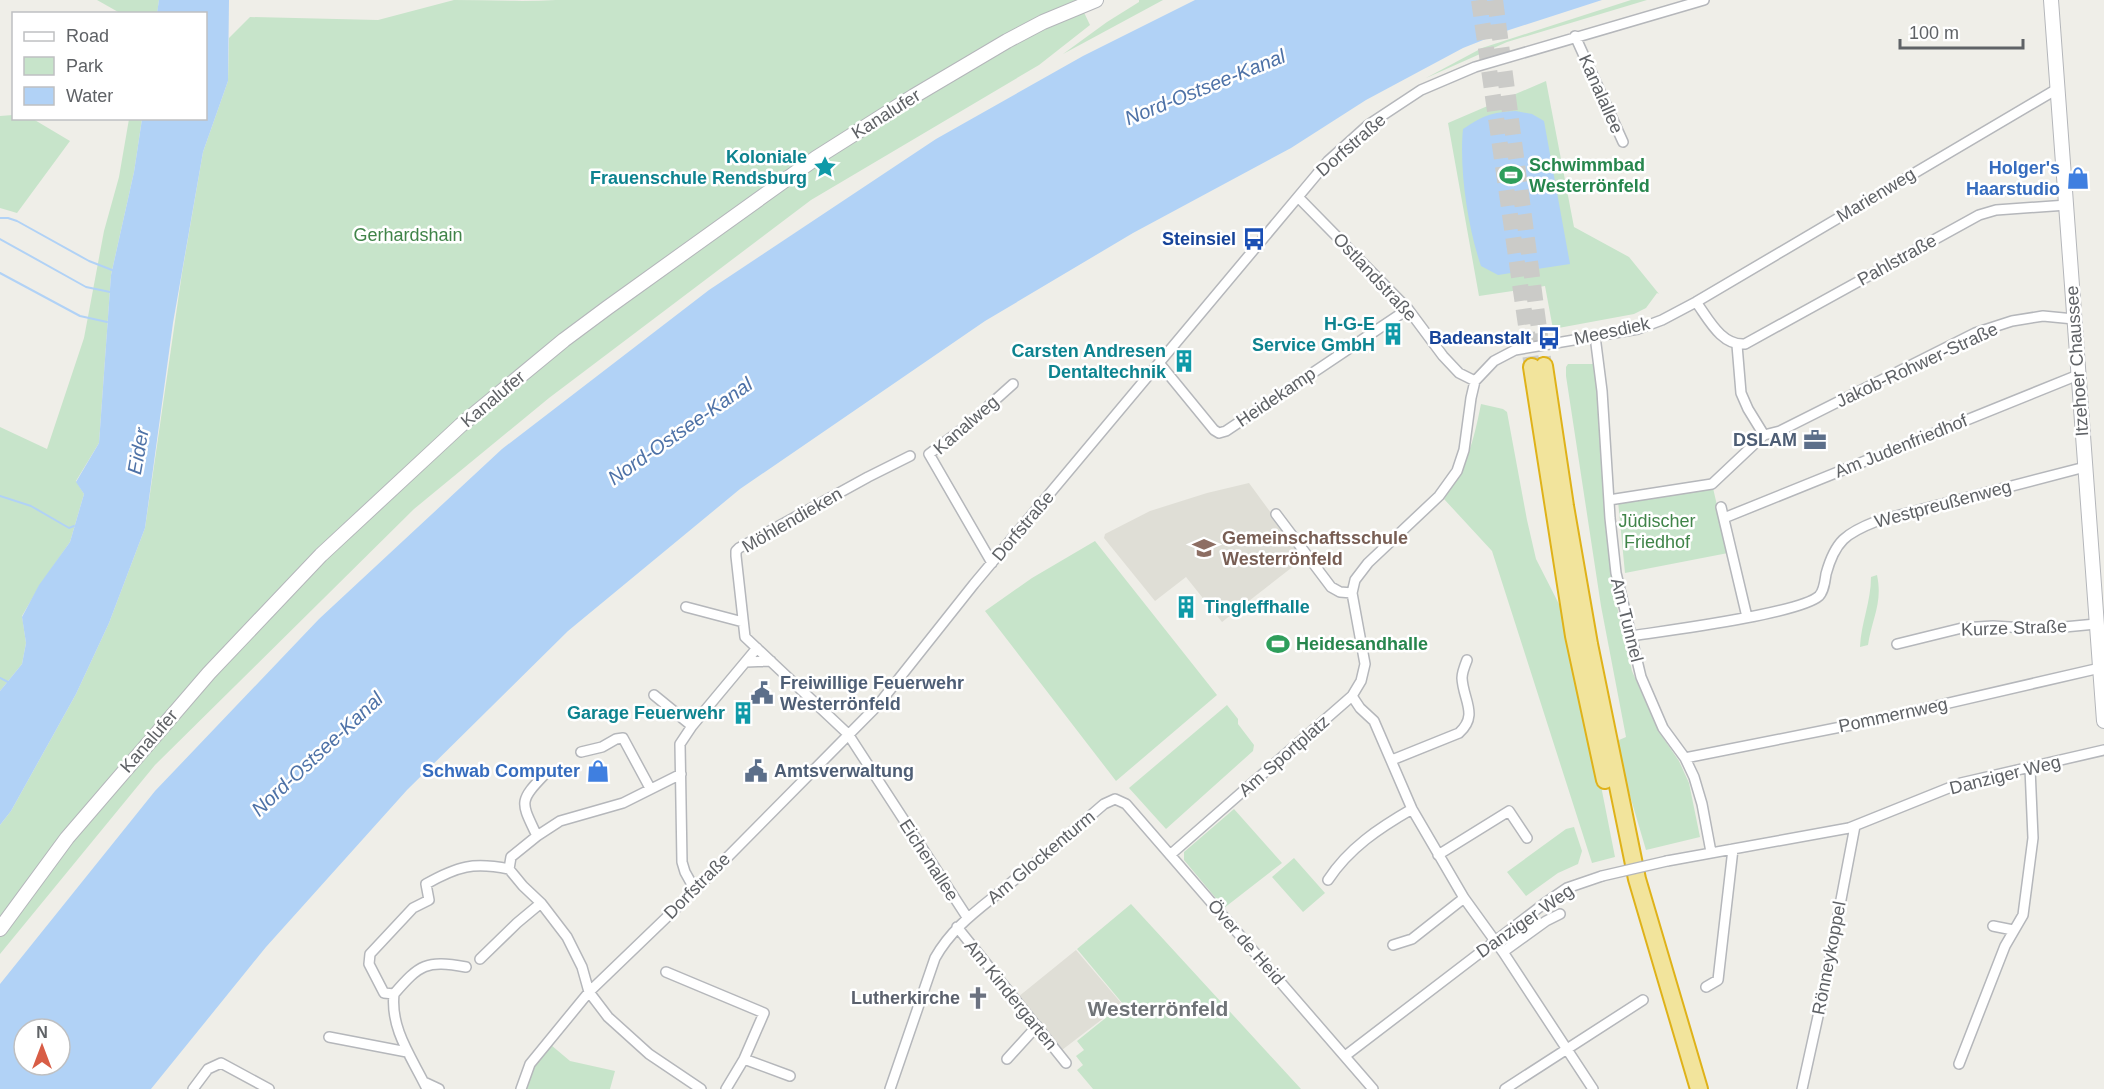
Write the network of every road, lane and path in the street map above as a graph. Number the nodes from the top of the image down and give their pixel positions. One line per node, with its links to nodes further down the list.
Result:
1 (1096, 0): 69 (street, Kanalufer)
2 (1704, 0): 4 (street, Kanalallee)
3 (2051, 0): 5 (street, Itzehoer Chaussee)
4 (1575, 36): 6 (street, Kanalallee); 7 (street, Dorfstraße)
5 (2057, 88): 8 (street, Itzehoer Chaussee); 9 (street, Marienweg)
6 (1623, 142)
7 (1298, 197): 10 (street, Ostlandstraße); 14 (street, Dorfstraße)
8 (2067, 205): 11 (street, Itzehoer Chaussee); 13 (street, Pahlstraße)
9 (1696, 302): 12 (street, Meesdiek); 13 (street)
10 (1408, 309): 14 (street, Heidekamp); 16 (street, Ostlandstraße)
11 (2074, 319): 15 (street, Itzehoer Chaussee); 18 (street, Jakob-Rohwer-Straße)
12 (1595, 336): 16 (street, Meesdiek); 21 (street, Am Tunnel)
13 (1737, 345): 18 (street)
14 (1160, 364): 25 (street, Dorfstraße)
15 (2078, 375): 20 (street, Itzehoer Chaussee); 24 (street, Am Judenfriedhof)
16 (1475, 381): 26 (street)
17 (1013, 384): 25 (street, Kanalweg)
18 (1764, 435): 21 (street, Jakob-Rohwer-Straße)
19 (910, 456): 29 (street, Möhlendieken)
20 (2085, 467): 28 (street, Westpreußenweg); 30 (street, Itzehoer Chaussee)
21 (1609, 500): 31 (street, Am Tunnel)
22 (1721, 507): 24 (street)
23 (1275, 514): 26 (street)
24 (1724, 518): 28 (street)
25 (992, 563): 42 (street, Dorfstraße)
26 (1352, 593): 39 (street, Am Sportplatz)
27 (686, 607): 29 (street)
28 (1747, 617): 31 (street, Westpreußenweg)
29 (743, 622): 33 (street, Möhlendieken)
30 (2096, 624): 32 (street, Kurze Straße); 37 (street, Itzehoer Chaussee)
31 (1630, 636): 45 (street, Am Tunnel)
32 (1897, 644)
33 (757, 648): 35 (street, Möhlendieken); 36 (street)
34 (1467, 660): 46 (street)
35 (771, 661): 36 (street); 42 (street, Eichenallee)
36 (746, 662): 41 (street)
37 (2100, 668): 40 (street, Itzehoer Chaussee); 45 (street, Pommernweg)
38 (654, 695): 41 (street)
39 (1352, 696): 46 (street); 58 (street, Am Sportplatz)
40 (2104, 721)
41 (692, 726): 49 (street)
42 (848, 734): 62 (street, Dorfstraße); 66 (street, Eichenallee)
43 (2104, 750): 47 (street, Danziger Weg)
44 (582, 752): 50 (street)
45 (1685, 758): 57 (street, Am Tunnel)
46 (1392, 760): 52 (street)
47 (2030, 768): 53 (street, Danziger Weg); 70 (street)
48 (544, 774): 54 (street)
49 (681, 774): 50 (street); 62 (street)
50 (650, 788): 54 (street)
51 (1115, 799): 58 (street, Över de Heid); 66 (street, Am Glockenturm)
52 (1412, 809): 59 (street); 61 (street)
53 (1855, 826): 56 (street, Danziger Weg); 104 (street, Rönneykoppel)
54 (537, 836): 60 (street)
55 (1527, 838): 59 (street)
56 (1733, 849): 57 (street, Danziger Weg); 77 (street)
57 (1711, 852): 71 (street, Danziger Weg, bridge)
58 (1170, 855): 85 (street, Över de Heid)
59 (1437, 855): 63 (street)
60 (509, 869): 64 (street); 79 (street)
61 (1328, 880)
62 (694, 890): 78 (street, Dorfstraße)
63 (1464, 898): 71 (street); 72 (street)
64 (541, 903): 74 (street); 78 (street)
65 (1560, 914): 73 (street)
66 (967, 917): 68 (street, Eichenallee)
67 (1993, 926): 70 (street)
68 (957, 927): 81 (street, Am Kindergarten); 98 (street, Eichenallee)
69 (0, 929)
70 (2013, 930): 89 (street)
71 (1495, 940): 73 (street); 85 (street, Danziger Weg)
72 (1393, 945)
73 (1503, 952): 83 (street)
74 (480, 959)
75 (466, 967): 79 (street)
76 (666, 972): 86 (street)
77 (1706, 987)
78 (589, 992): 95 (street, Dorfstraße); 96 (street)
79 (394, 994): 84 (street)
80 (1643, 1000): 83 (street)
81 (1037, 1026): 87 (street); 88 (street, Am Kindergarten)
82 (329, 1037): 84 (street)
83 (1567, 1048): 100 (street); 101 (street)
84 (407, 1052): 91 (street)
85 (1345, 1056): 99 (street, Över de Heid)
86 (744, 1059): 90 (street); 97 (street)
87 (1007, 1059)
88 (1066, 1063)
89 (1959, 1064)
90 (790, 1076)
91 (426, 1086): 94 (street)
92 (193, 1089): 93 (street)
93 (269, 1089)
94 (439, 1089)
95 (521, 1089)
96 (701, 1089)
97 (726, 1089)
98 (890, 1089)
99 (1373, 1089)
100 (1504, 1089)
101 (1593, 1089)
102 (1689, 1089): 103 (highway)
103 (1700, 1089)
104 (1802, 1089)

